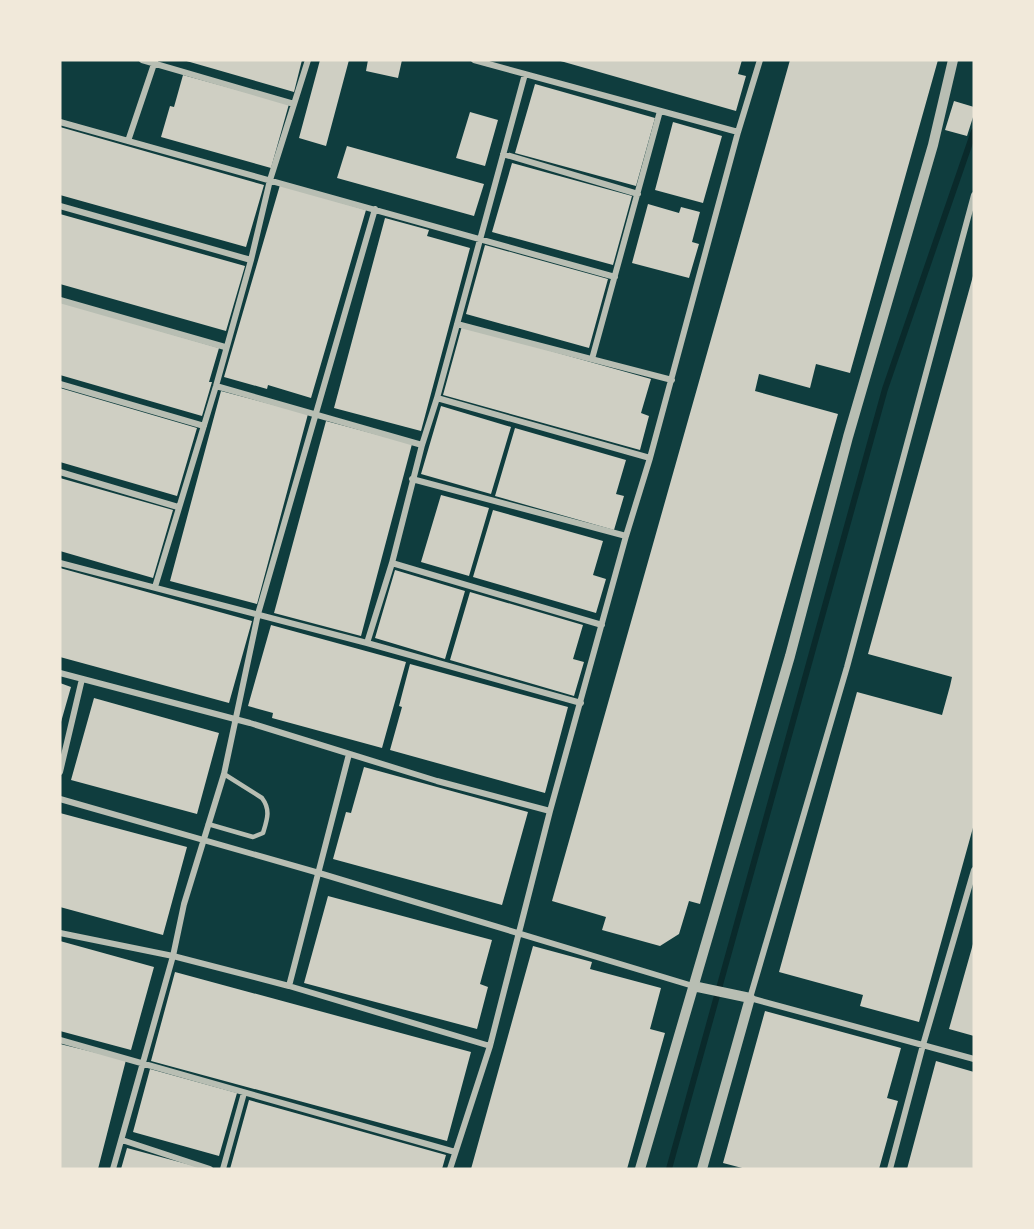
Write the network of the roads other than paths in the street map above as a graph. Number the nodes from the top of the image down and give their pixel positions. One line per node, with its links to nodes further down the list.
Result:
1 (142, 60): 6 (street)
2 (308, 60): 8 (street)
3 (474, 60): 7 (street)
4 (760, 60): 11 (street)
5 (953, 60): 61 (street)
6 (154, 62): 8 (street); 12 (street)
7 (525, 74): 9 (street); 13 (street)
8 (294, 104): 14 (street)
9 (660, 111): 11 (street); 15 (street)
10 (60, 122): 12 (street)
11 (738, 132): 26 (street)
12 (128, 141): 14 (street)
13 (503, 154): 15 (street); 19 (street)
14 (270, 180): 18 (street); 20 (street)
15 (638, 194): 21 (street)
16 (974, 195): 62 (street)
17 (60, 206): 20 (street)
18 (375, 209): 19 (street); 30 (street)
19 (479, 239): 21 (street); 23 (street)
20 (251, 260): 24 (street)
21 (615, 277): 25 (street)
22 (60, 300): 24 (street)
23 (457, 324): 25 (street); 29 (street)
24 (225, 347): 28 (street)
25 (592, 359): 26 (street)
26 (672, 380): 33 (street)
27 (60, 384): 31 (street)
28 (216, 386): 30 (street); 31 (street)
29 (437, 398): 32 (street); 33 (street)
30 (317, 415): 32 (street); 41 (street)
31 (204, 426): 36 (street)
32 (422, 445): 35 (street)
33 (650, 458): 37 (street)
34 (60, 472): 36 (street)
35 (412, 479): 37 (street); 39 (street)
36 (178, 507): 40 (street)
37 (626, 536): 42 (street)
38 (60, 563): 40 (street)
39 (392, 563): 42 (street); 43 (street)
40 (154, 588): 41 (street)
41 (258, 614): 43 (street); 47 (street)
42 (602, 625): 46 (street)
43 (367, 643): 46 (street)
44 (60, 673): 45 (street)
45 (82, 679): 47 (street); 49 (street)
46 (581, 703): 52 (street)
47 (236, 720): 48 (street); 50 (street)
48 (349, 754): 52 (street); 56 (street)
49 (60, 772)
50 (224, 774): 53 (street); 53 (lane)
51 (60, 799): 54 (street)
52 (550, 811): 58 (street)
53 (208, 824): 54 (street)
54 (204, 840): 56 (street); 59 (street)
55 (974, 870): 64 (street)
56 (319, 873): 58 (street); 60 (street)
57 (60, 933): 59 (street)
58 (520, 933): 61 (street); 65 (street)
59 (172, 956): 60 (street); 67 (street)
60 (289, 986): 65 (street)
61 (697, 987): 62 (street); 75 (street)
62 (745, 998): 64 (street); 76 (street)
63 (60, 1040): 67 (street)
64 (923, 1045): 66 (street); 77 (street)
65 (490, 1046): 70 (street)
66 (974, 1059)
67 (142, 1062): 68 (street); 69 (street)
68 (244, 1093): 70 (street); 73 (street)
69 (122, 1140): 71 (street); 72 (street)
70 (455, 1152): 74 (street)
71 (113, 1169)
72 (210, 1169)
73 (223, 1169)
74 (450, 1169)
75 (640, 1169)
76 (702, 1169)
77 (890, 1169)

